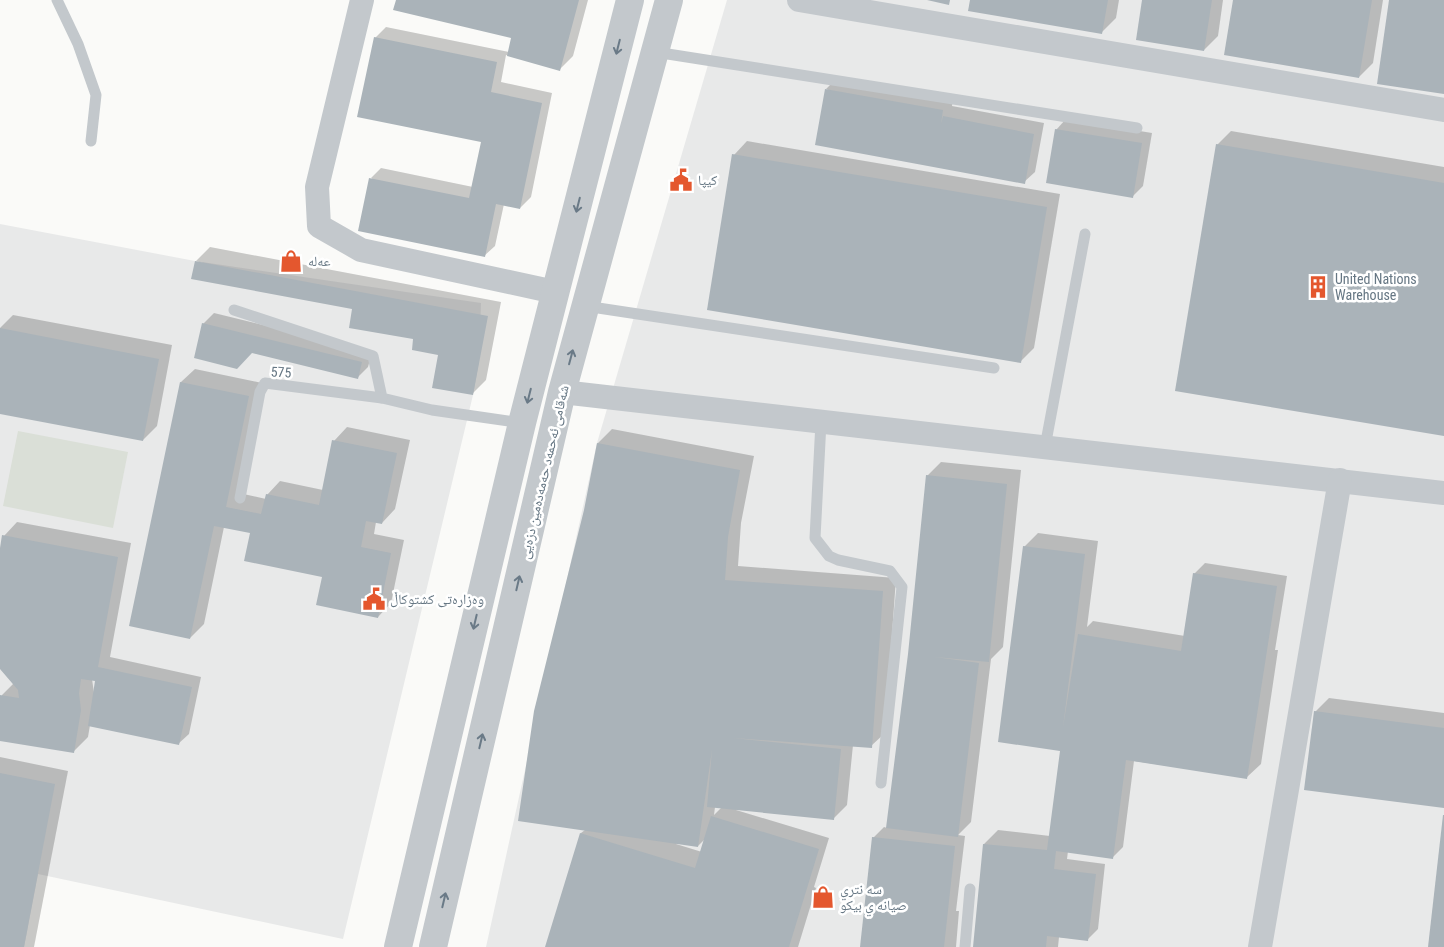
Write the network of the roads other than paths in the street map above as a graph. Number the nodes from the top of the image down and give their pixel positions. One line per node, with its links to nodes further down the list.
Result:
1 (57, 0): 9 (lane)
2 (362, 0): 11 (street)
3 (630, 0): 11 (street, one-way to 11)
4 (669, 0): 6 (street, شەقامی ئەحمەد حەمەدەمین دزەیی)
5 (799, 0): 7 (street)
6 (655, 52): 8 (lane); 12 (street, شەقامی ئەحمەد حەمەدەمین دزەیی)
7 (1444, 110)
8 (1137, 128)
9 (91, 141)
10 (1085, 234): 19 (lane)
11 (556, 292): 17 (street, one-way to 17)
12 (585, 306): 14 (lane); 15 (street, شەقامی ئەحمەد حەمەدەمین دزەیی, one-way to 12)
13 (234, 310): 16 (lane)
14 (994, 368)
15 (562, 392): 18 (street); 26 (street, شەقامی ئەحمەد حەمەدەمین دزەیی, one-way to 15)
16 (382, 398): 17 (lane); 22 (lane, 575)
17 (522, 422): 25 (street, one-way to 25)
18 (821, 422): 19 (street); 23 (lane)
19 (1046, 447): 20 (street)
20 (1340, 480): 21 (street); 28 (street)
21 (1444, 493)
22 (240, 498)
23 (881, 783)
24 (970, 889): 27 (lane)
25 (398, 947)
26 (433, 947)
27 (965, 947)
28 (1260, 947)

